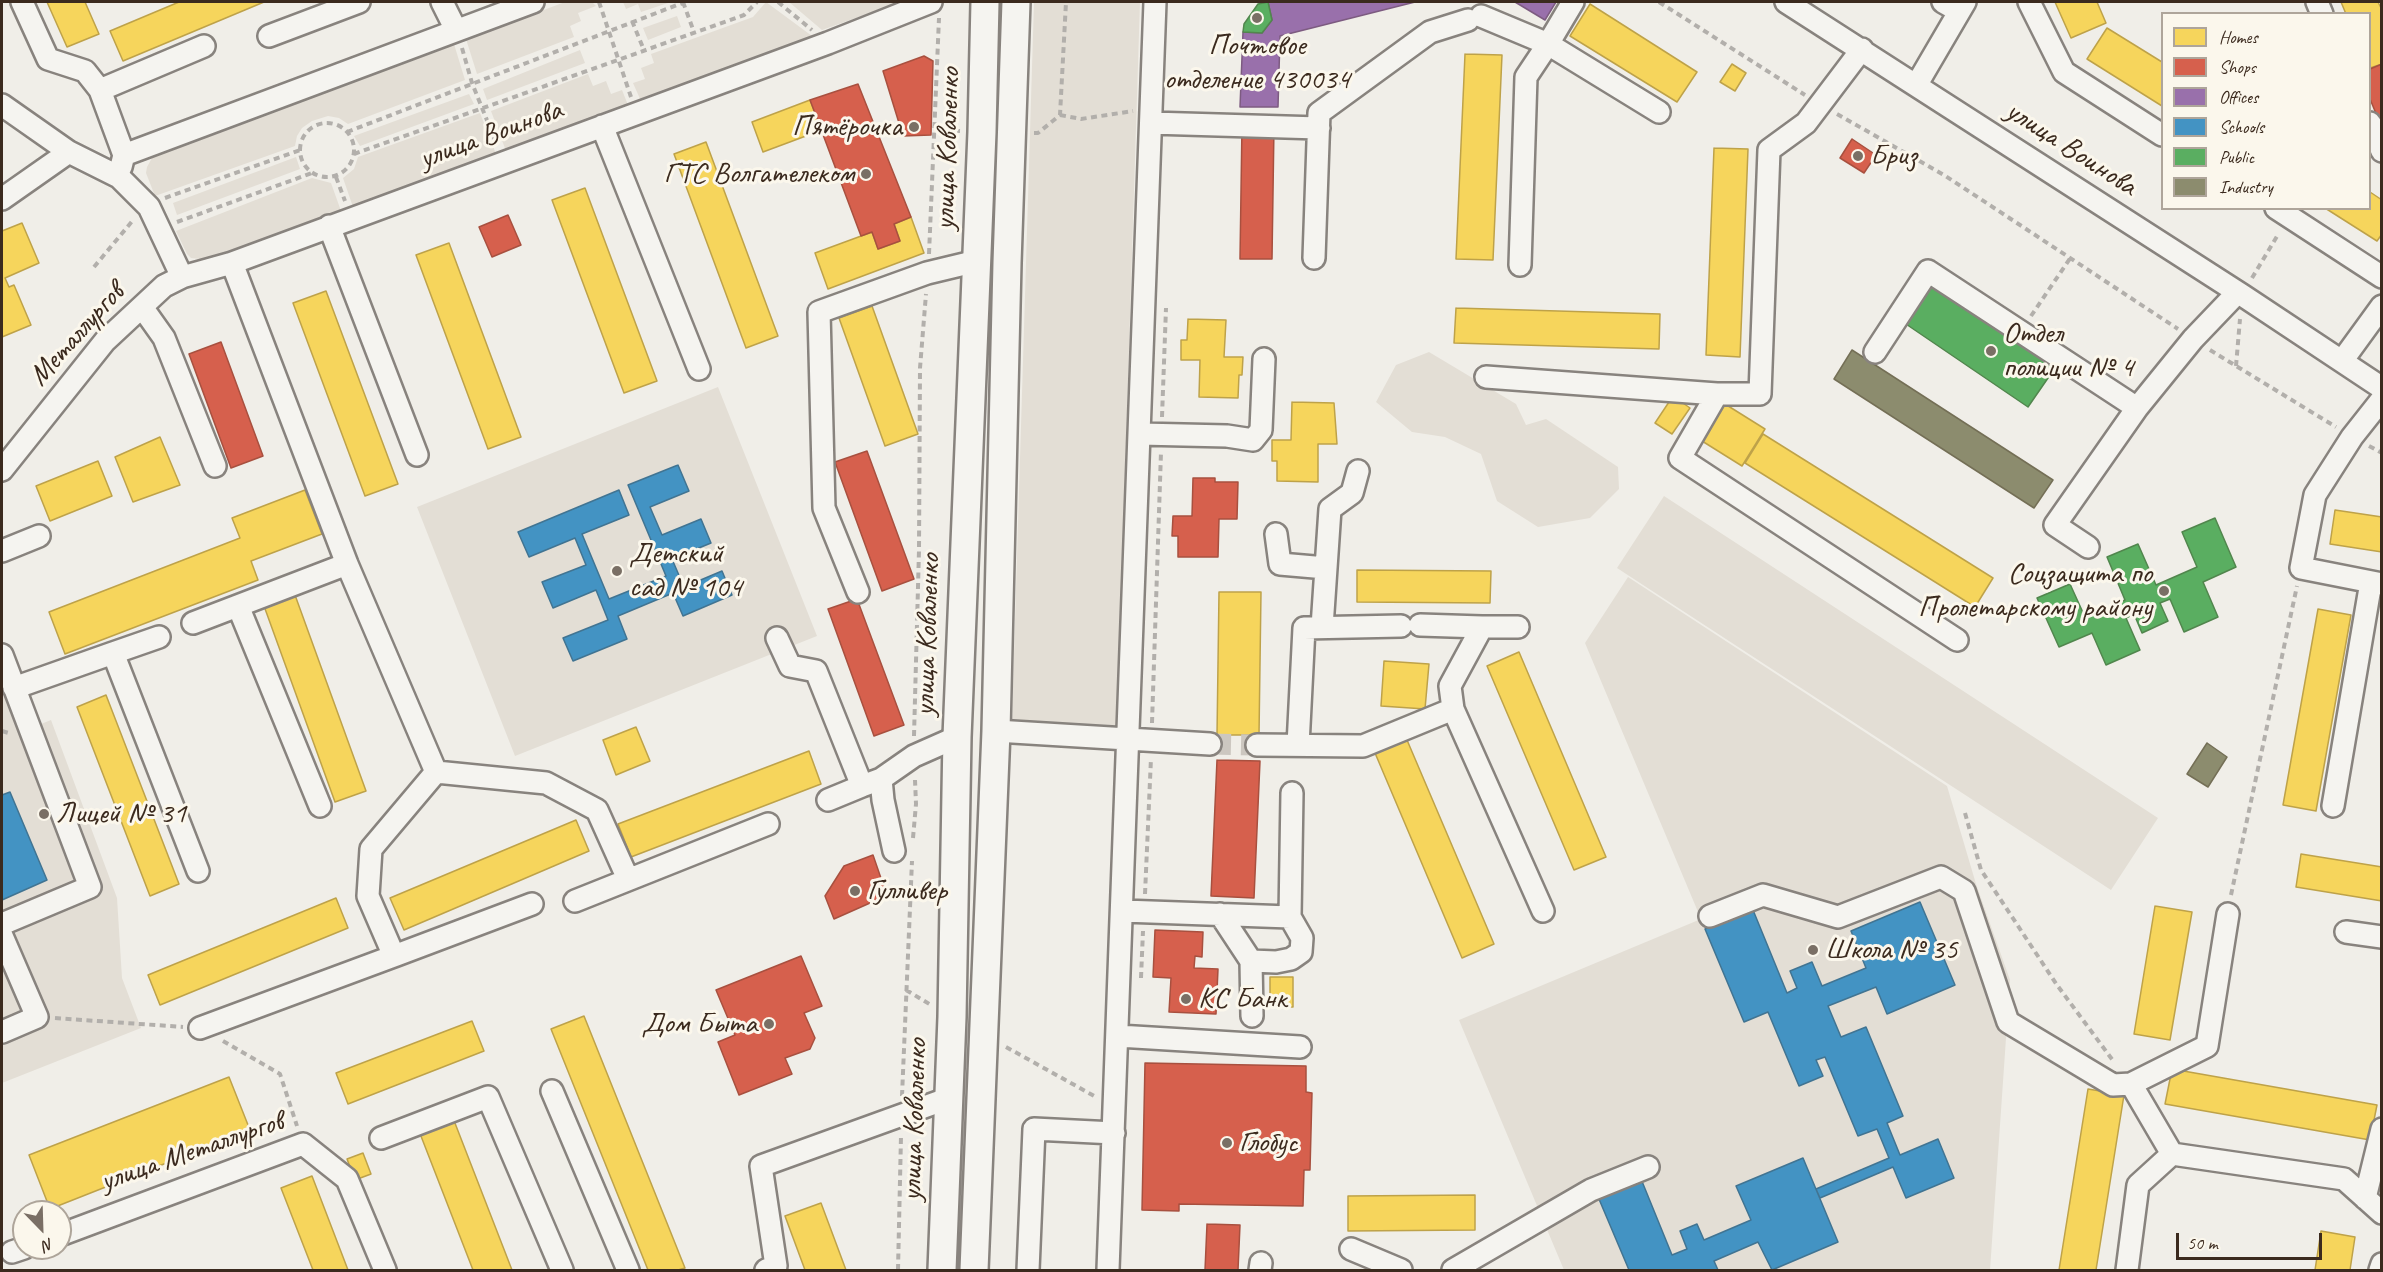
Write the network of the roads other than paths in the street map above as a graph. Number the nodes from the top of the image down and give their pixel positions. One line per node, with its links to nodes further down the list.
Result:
1 (22, 2): 19 (street)
2 (360, 2): 14 (street)
3 (442, 2): 13 (street)
4 (533, 2): 13 (street)
5 (985, 2): 35 (main road, улица Коваленко)
6 (1017, 2): 37 (main road, улица Коваленко)
7 (1155, 2): 22 (street)
8 (1573, 2): 15 (street)
9 (1786, 2): 17 (street, улица Воинова)
10 (2029, 2): 26 (street)
11 (1956, 5): 18 (street)
12 (935, 7): 24 (street, улица Воинова)
13 (456, 30): 29 (street)
14 (269, 36)
15 (1548, 44): 21 (street); 25 (street); 38 (street)
16 (204, 46): 19 (street)
17 (1862, 49): 18 (street, улица Воинова); 50 (street)
18 (1917, 84): 41 (street, улица Воинова)
19 (100, 90): 29 (street)
20 (2, 105): 28 (street)
21 (1659, 112)
22 (1151, 116): 25 (street); 53 (street)
23 (2371, 125): 27 (street)
24 (602, 126): 33 (street, улица Воинова); 47 (street)
25 (1319, 128): 34 (street)
26 (2161, 134)
27 (2382, 151)
28 (69, 152): 30 (street); 31 (street)
29 (124, 155): 30 (street)
30 (119, 177): 39 (street)
31 (2, 199)
32 (2279, 210): 40 (street)
33 (329, 226): 36 (street, улица Воинова); 54 (street)
34 (1314, 258)
35 (977, 261): 37 (main road); 65 (street); 79 (main road, улица Коваленко)
36 (232, 263): 39 (street, улица Воинова); 62 (street)
37 (1007, 263): 78 (main road, улица Коваленко)
38 (1520, 265)
39 (182, 276): 43 (street, Металлургов)
40 (2382, 277)
41 (2237, 293): 46 (street, улица Воинова); 52 (street)
42 (2382, 306): 46 (street)
43 (142, 307): 55 (street); 56 (street, Металлургов)
44 (1875, 352): 52 (street)
45 (1263, 359): 53 (street)
46 (2342, 362): 49 (street, улица Воинова)
47 (699, 369)
48 (1486, 377): 50 (street)
49 (2382, 388)
50 (1717, 394): 73 (street)
51 (2382, 399): 64 (street)
52 (2137, 408): 60 (street)
53 (1140, 434): 80 (street)
54 (417, 455)
55 (215, 466)
56 (2, 470)
57 (1358, 471): 63 (street)
58 (1276, 534): 63 (street)
59 (39, 536): 61 (street)
60 (2088, 547)
61 (2, 550)
62 (347, 564): 66 (street); 84 (street)
63 (1326, 568): 68 (street)
64 (2376, 583): 89 (street)
65 (858, 592)
66 (238, 606): 67 (street); 88 (street)
67 (193, 623)
68 (1322, 627): 69 (street); 83 (street)
69 (1482, 627): 70 (street); 77 (street)
70 (1518, 627)
71 (159, 637): 74 (street)
72 (777, 638): 85 (street)
73 (1957, 640)
74 (113, 653): 76 (street); 92 (street)
75 (2, 655): 76 (street)
76 (14, 688): 102 (street)
77 (1453, 708): 83 (street); 97 (street)
78 (996, 730): 79 (main road); 80 (street); 116 (main road, улица Коваленко)
79 (957, 737): 85 (street); 115 (main road, улица Коваленко)
80 (1130, 738): 81 (street); 96 (street)
81 (1210, 744)
82 (1257, 745): 83 (street)
83 (1298, 745)
84 (436, 772): 93 (street); 106 (street)
85 (872, 783): 87 (street); 91 (street)
86 (1292, 793): 101 (street)
87 (828, 800)
88 (321, 806)
89 (2333, 806)
90 (768, 824): 93 (street)
91 (906, 852)
92 (198, 871)
93 (628, 879): 94 (street)
94 (575, 901)
95 (532, 904): 106 (street)
96 (1123, 911): 99 (street); 111 (street)
97 (1543, 911)
98 (2228, 914): 113 (street)
99 (1220, 915): 101 (street); 107 (street)
100 (1710, 916): 113 (street)
101 (1290, 917): 107 (street)
102 (2, 924)
103 (2346, 932): 105 (street)
104 (2, 936): 110 (street)
105 (2382, 937)
106 (394, 956): 109 (street)
107 (1251, 961): 108 (street)
108 (1252, 1016)
109 (200, 1028)
110 (2, 1032)
111 (1118, 1036): 112 (street); 118 (street)
112 (1300, 1047)
113 (2131, 1084): 120 (street)
114 (552, 1091): 130 (street)
115 (948, 1098): 116 (main road); 127 (street); 131 (main road, улица Коваленко)
116 (980, 1099): 132 (main road, улица Коваленко)
117 (2382, 1129): 122 (street)
118 (1114, 1133): 133 (street); 134 (street)
119 (381, 1138): 129 (street)
120 (2172, 1154): 122 (street); 137 (street)
121 (1648, 1167): 136 (street)
122 (2365, 1198): 123 (street)
123 (2382, 1213)
124 (72, 1231): 128 (street, улица Металлургов)
125 (1351, 1250): 135 (street)
126 (2382, 1264): 138 (street)
127 (773, 1269)
128 (385, 1270)
129 (562, 1270)
130 (628, 1270)
131 (942, 1270)
132 (974, 1270)
133 (1028, 1270)
134 (1108, 1270)
135 (1401, 1270)
136 (1453, 1270)
137 (2127, 1270)
138 (2380, 1270)

